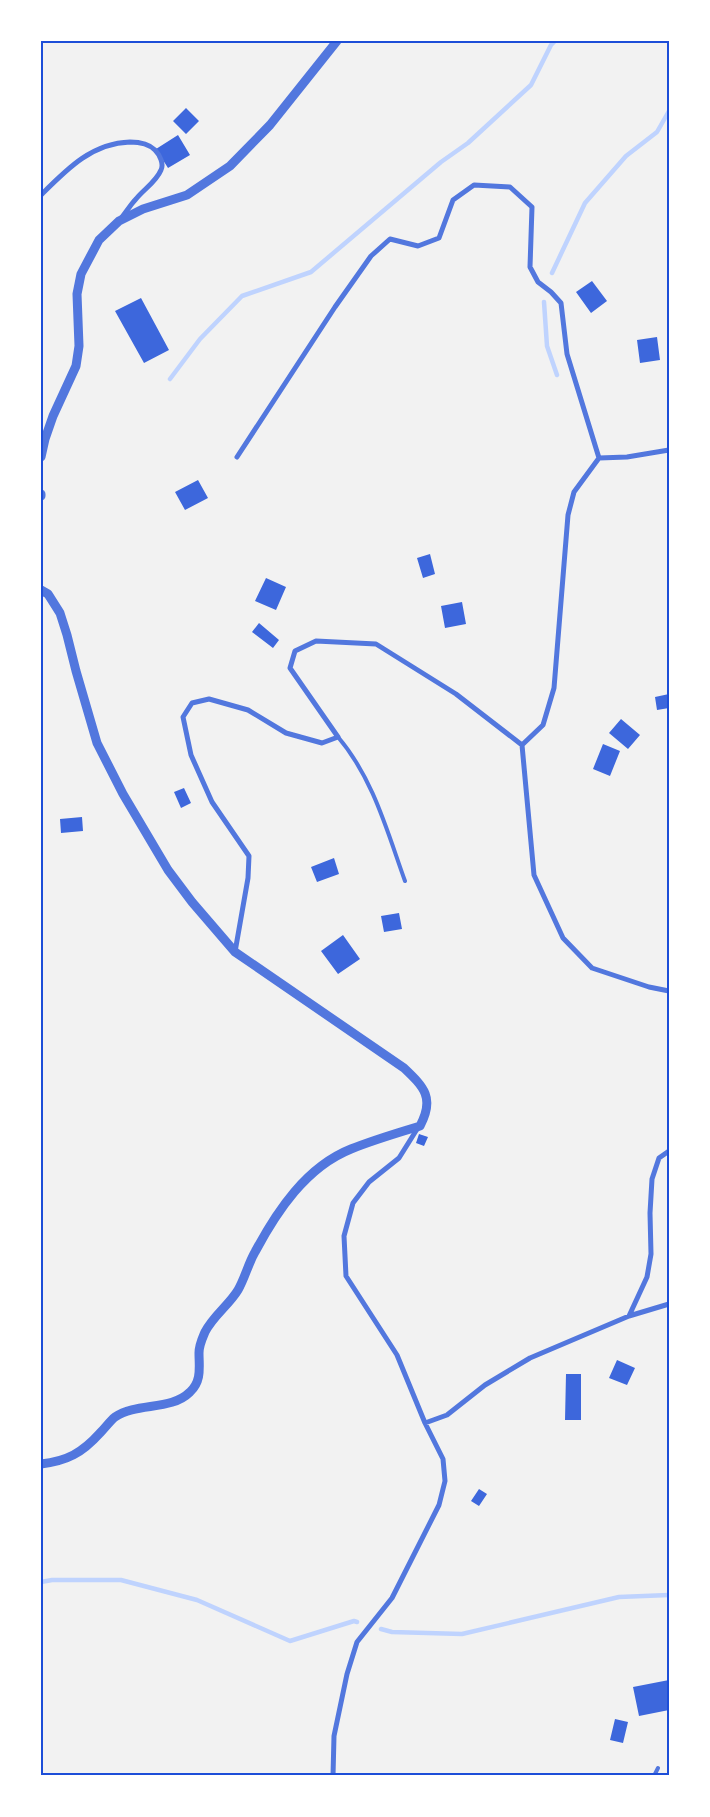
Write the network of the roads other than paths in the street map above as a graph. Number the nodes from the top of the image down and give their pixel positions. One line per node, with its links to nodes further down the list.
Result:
1 (337, 41): 3 (street)
2 (41, 195): 3 (street)
3 (119, 221): 5 (street)
4 (669, 450): 7 (street)
5 (41, 457)
6 (237, 457): 7 (street)
7 (599, 458): 10 (street)
8 (41, 590): 12 (street)
9 (338, 736): 10 (street); 11 (lane); 12 (street)
10 (522, 745): 13 (street)
11 (405, 881)
12 (235, 952): 14 (street)
13 (669, 991)
14 (420, 1126): 18 (street); 19 (street)
15 (669, 1151): 17 (street)
16 (669, 1304): 17 (street)
17 (629, 1316): 18 (street)
18 (425, 1423): 21 (street)
19 (41, 1464)
20 (658, 1768): 22 (lane)
21 (333, 1776)
22 (654, 1776)

